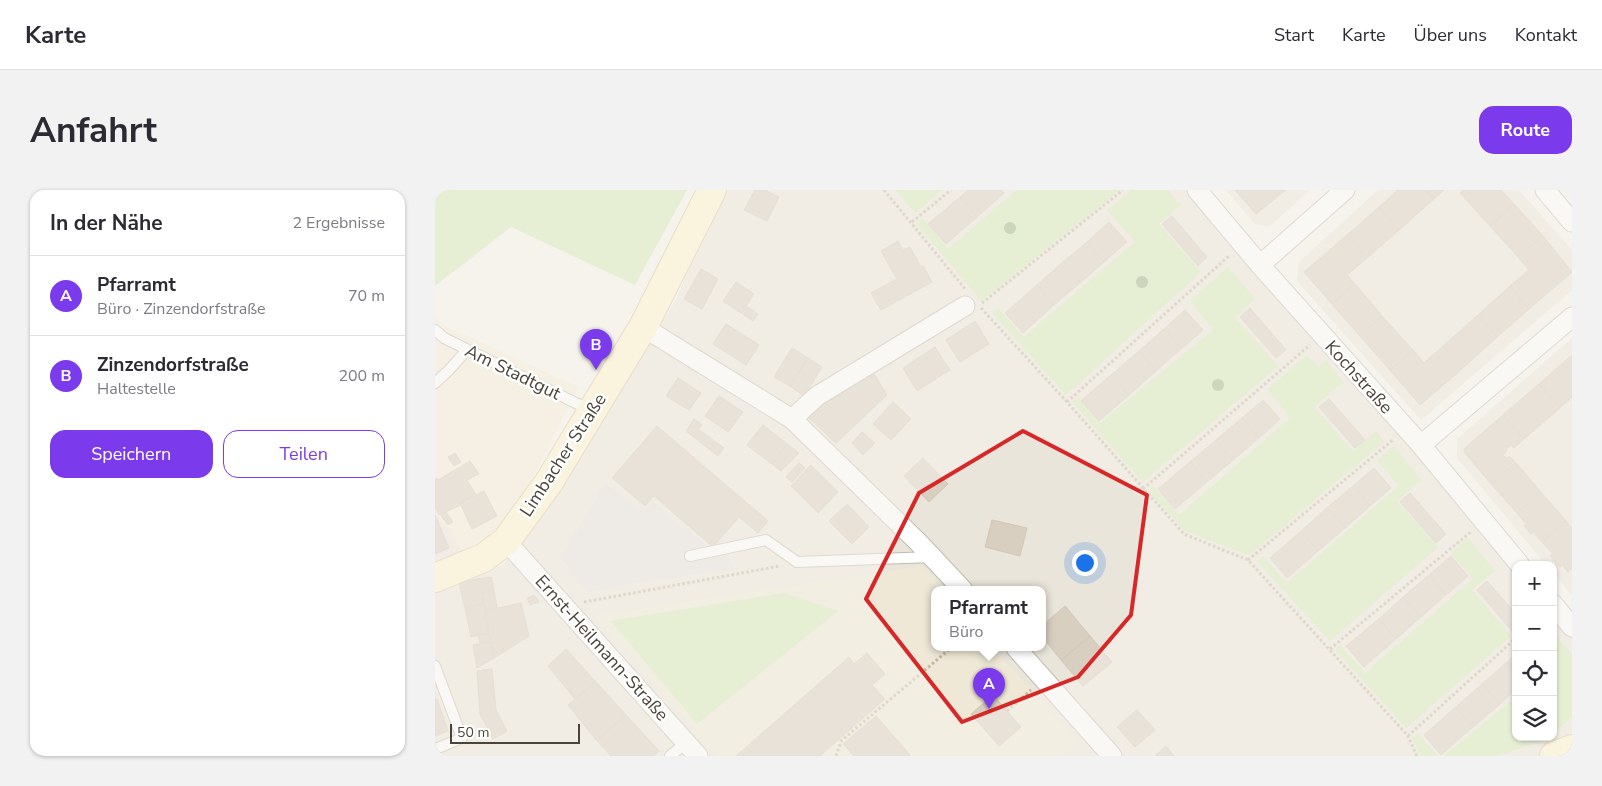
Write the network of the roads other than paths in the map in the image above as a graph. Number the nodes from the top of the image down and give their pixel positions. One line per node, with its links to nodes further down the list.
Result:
1 (712, 190): 9 (main road, Limbacher Straße)
2 (1197, 190): 6 (street, Kochstraße)
3 (1345, 190): 6 (street)
4 (1545, 190): 5 (street)
5 (1572, 222)
6 (1260, 265): 15 (street, Kochstraße)
7 (966, 298): 14 (street)
8 (1572, 317): 15 (street)
9 (643, 326): 13 (main road, Limbacher Straße); 14 (street)
10 (435, 330): 11 (lane, Am Stadtgut)
11 (467, 350): 12 (lane); 13 (lane, Am Stadtgut)
12 (435, 383)
13 (593, 411): 16 (main road, Limbacher Straße)
14 (793, 419): 18 (street)
15 (1421, 446): 19 (street, Kochstraße)
16 (506, 541): 20 (main road, Limbacher Straße); 28 (street, Ernst-Heilmann-Straße)
17 (690, 556): 18 (lane)
18 (932, 557): 21 (street)
19 (1517, 561)
20 (435, 578)
21 (959, 586)
22 (1555, 606): 23 (street)
23 (1572, 627)
24 (1019, 651): 30 (street)
25 (435, 666): 26 (lane)
26 (438, 748)
27 (1572, 749): 31 (main road)
28 (692, 750): 29 (lane)
29 (670, 756)
30 (1112, 756)
31 (1554, 756)

